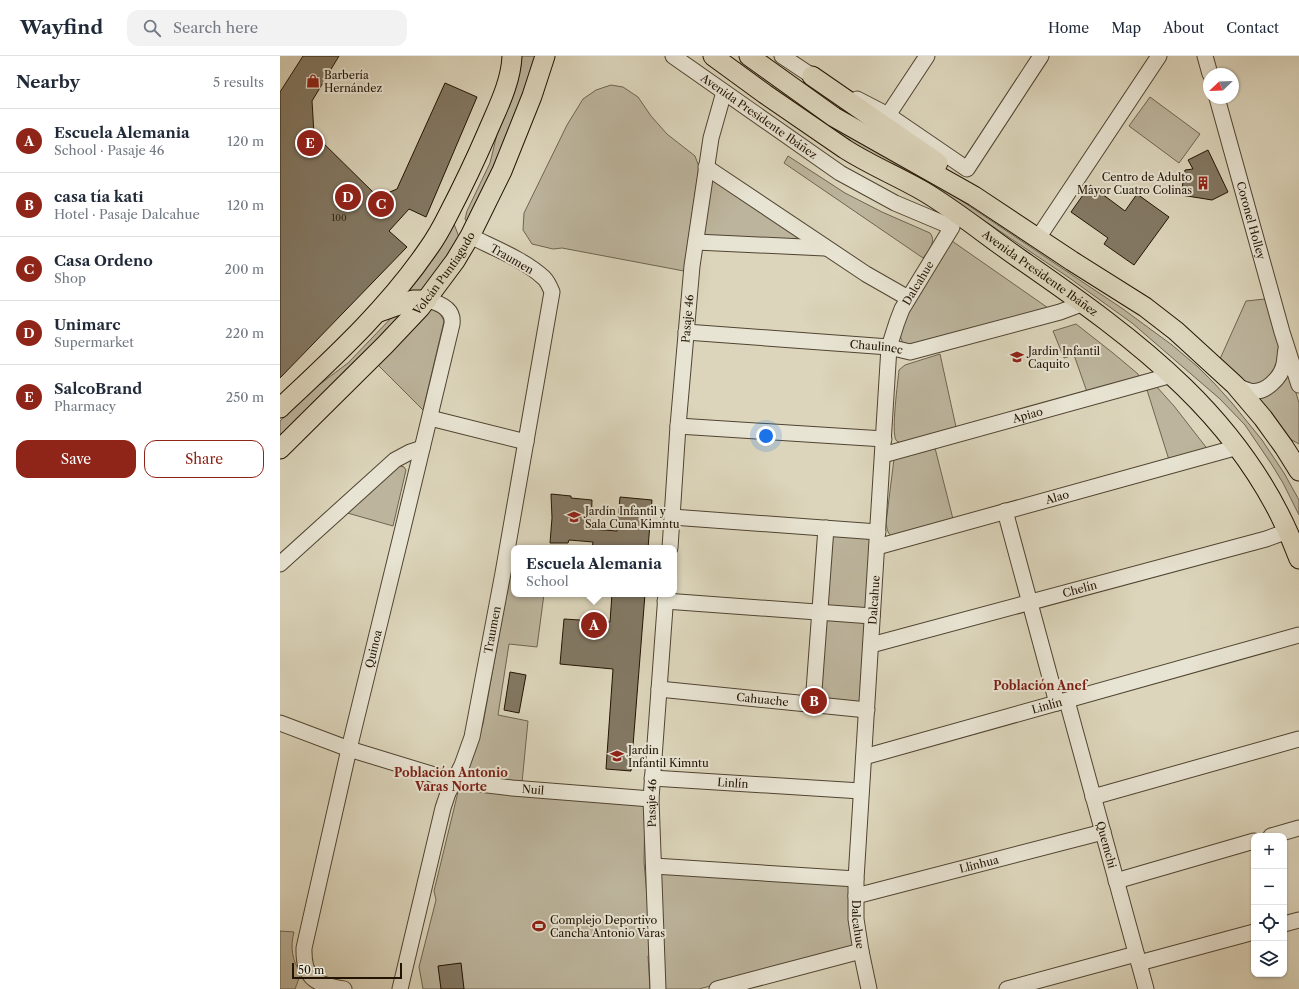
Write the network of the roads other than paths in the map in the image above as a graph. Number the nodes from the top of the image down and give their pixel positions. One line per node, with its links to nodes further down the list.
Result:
1 (512, 56): 18 (main road)
2 (545, 56): 20 (main road, Volcán Puntiagudo)
3 (673, 56): 13 (street, Avenida Presidente Ibáñez)
4 (713, 56): 21 (main road, Avenida Presidente Ibáñez)
5 (749, 56): 17 (main road)
6 (782, 56): 12 (street)
7 (927, 56): 15 (street)
8 (1041, 56): 15 (street)
9 (1159, 56): 22 (street)
10 (1205, 56): 11 (street)
11 (1208, 68)
12 (812, 76): 15 (street); 17 (main road)
13 (724, 92): 16 (street, Pasaje 46); 19 (street, Avenida Presidente Ibáñez)
14 (1218, 104): 30 (street, Coronel Holley)
15 (888, 115)
16 (706, 167): 23 (street, Pasaje 46); 24 (street)
17 (974, 196): 22 (main road)
18 (455, 201): 20 (main road); 28 (main road)
19 (952, 227): 21 (main road); 25 (street, Dalcahue)
20 (470, 236): 26 (main road, Volcán Puntiagudo); 39 (street, Traumen)
21 (990, 238): 27 (main road, Avenida Presidente Ibáñez)
22 (1038, 238): 34 (main road)
23 (696, 242): 24 (street); 29 (street, Pasaje 46)
24 (826, 248): 25 (street)
25 (908, 298): 31 (street, Dalcahue)
26 (427, 300): 28 (main road); 36 (street, Quinoa); 43 (main road, Volcán Puntiagudo)
27 (1084, 303): 31 (street, Chaulinec); 32 (main road, Avenida Presidente Ibáñez)
28 (378, 312): 35 (main road)
29 (686, 332): 31 (street, Chaulinec); 37 (street, Pasaje 46)
30 (1286, 344): 33 (street, Coronel Holley); 34 (street, Coronel Holley)
31 (889, 347): 38 (street, Dalcahue)
32 (1172, 375): 40 (main road, Avenida Presidente Ibáñez); 44 (street, Apiao)
33 (1299, 384)
34 (1235, 385): 42 (main road)
35 (280, 408)
36 (430, 418): 39 (street); 41 (street, Quinoa)
37 (678, 426): 38 (street); 47 (street, Pasaje 46)
38 (884, 439): 44 (street, Dalcahue)
39 (526, 442): 70 (street, Traumen)
40 (1238, 447): 46 (street, Alao); 49 (main road, Avenida Presidente Ibáñez)
41 (422, 448): 54 (street); 67 (street, Quinoa)
42 (1291, 448): 45 (main road)
43 (280, 449)
44 (883, 455): 50 (street, Dalcahue)
45 (1299, 471)
46 (1005, 511): 52 (street, Alao); 56 (street, Quemchi)
47 (672, 517): 48 (street); 51 (street, Pasaje 46)
48 (826, 528): 50 (street); 57 (street)
49 (1288, 531): 53 (main road, Avenida Presidente Ibáñez); 56 (street, Chelín)
50 (878, 532): 52 (street, Dalcahue)
51 (670, 545)
52 (877, 547): 58 (street, Dalcahue)
53 (1299, 559)
54 (280, 564)
55 (666, 597): 57 (street); 61 (street, Pasaje 46)
56 (1030, 603): 60 (street, Chelín); 62 (street, Quemchi)
57 (820, 612): 58 (street); 63 (street)
58 (872, 616): 60 (street, Dalcahue)
59 (1299, 635): 62 (street, Linlín)
60 (871, 645): 64 (street, Dalcahue)
61 (659, 689): 63 (street, Cahuache); 69 (street, Pasaje 46)
62 (1062, 702): 68 (street, Linlín); 72 (street, Quemchi)
63 (813, 704): 64 (street, Cahuache)
64 (867, 710): 68 (street, Dalcahue)
65 (280, 723): 67 (street, Nuil)
66 (1299, 739): 72 (street)
67 (349, 749): 70 (street, Nuil); 87 (street, Quinoa)
68 (864, 757): 71 (street, Dalcahue)
69 (652, 778): 71 (street, Linlín); 73 (street, Pasaje 46)
70 (454, 781): 73 (street, Nuil); 88 (street, Traumen)
71 (862, 791): 79 (street, Dalcahue)
72 (1093, 797): 75 (street, Quemchi)
73 (651, 799): 78 (street, Pasaje 46)
74 (1299, 828): 76 (street)
75 (1103, 832): 80 (street, Quemchi); 81 (street, Llinhua)
76 (1282, 833)
77 (1251, 842): 80 (street)
78 (654, 866): 79 (street); 89 (street, Pasaje 46)
79 (856, 879): 81 (street, Dalcahue)
80 (1116, 881): 86 (street, Quemchi)
81 (856, 896): 85 (street, Dalcahue)
82 (1299, 920): 83 (street)
83 (1287, 923)
84 (1251, 933): 86 (street)
85 (861, 951): 90 (street); 91 (street, Dalcahue)
86 (1137, 959): 92 (street); 93 (street, Quemchi)
87 (344, 989)
88 (400, 989)
89 (658, 989)
90 (717, 989)
91 (869, 989)
92 (1007, 989)
93 (1146, 989)

